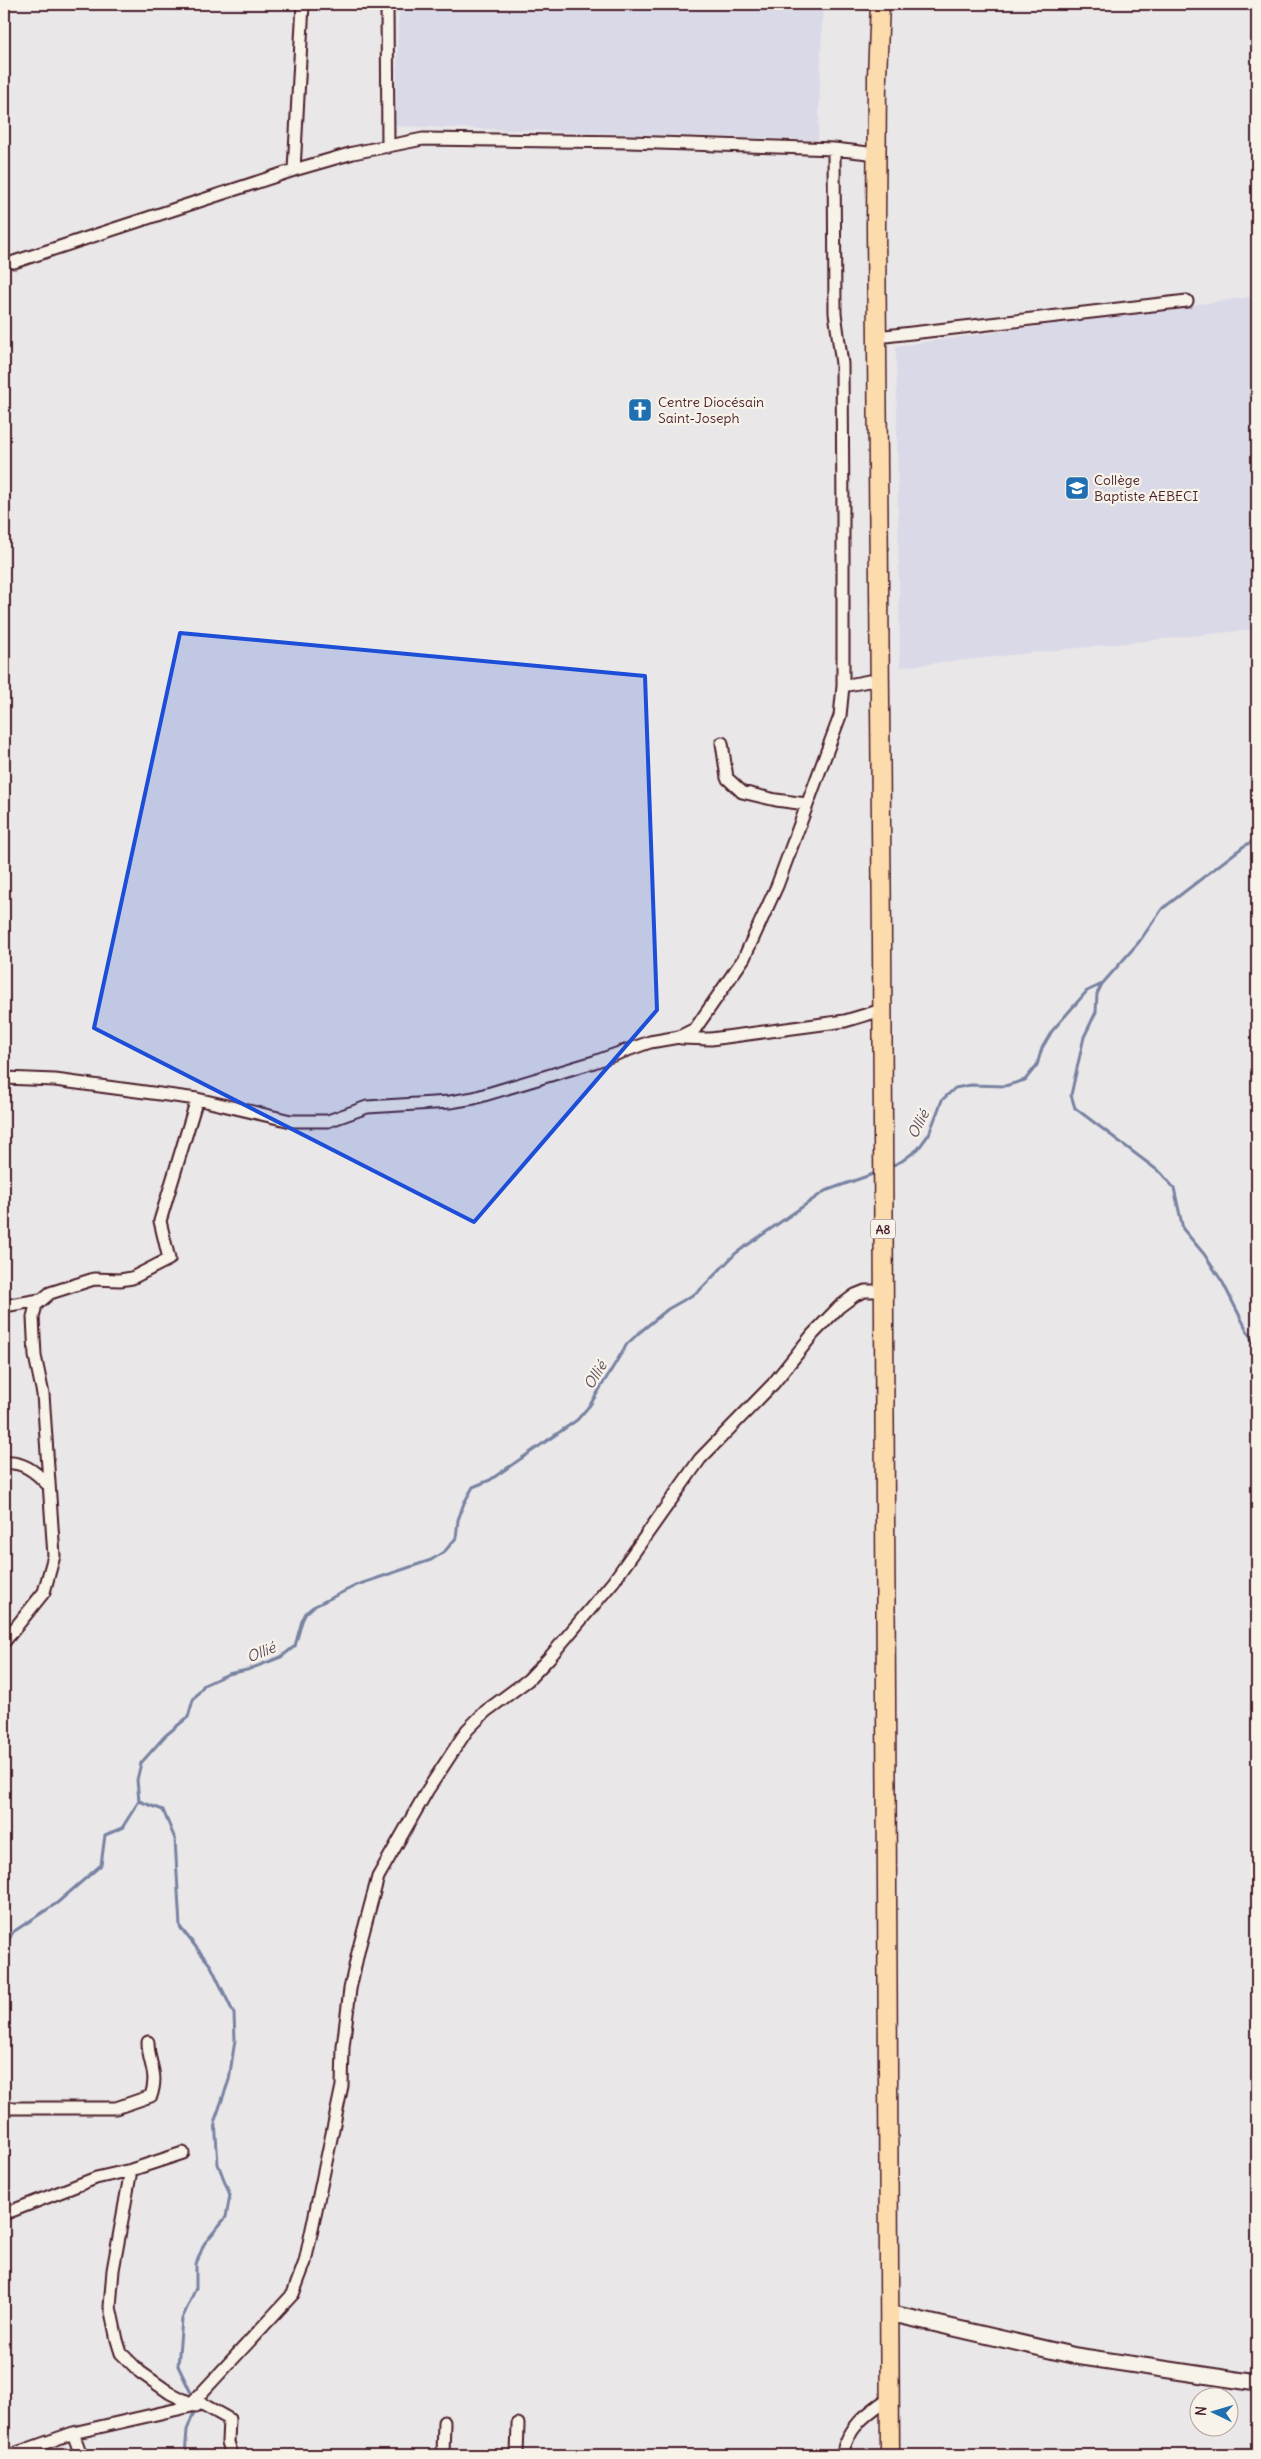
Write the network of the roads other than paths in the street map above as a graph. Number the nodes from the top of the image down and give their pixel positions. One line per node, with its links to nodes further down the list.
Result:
1 (303, 4): 7 (street)
2 (387, 4): 4 (street)
3 (880, 4): 6 (main road, A8)
4 (388, 147): 5 (street); 7 (street)
5 (834, 149): 6 (street); 12 (street)
6 (877, 154): 10 (main road, A8)
7 (294, 170): 8 (street)
8 (14, 262)
9 (1187, 301): 10 (street)
10 (877, 337): 11 (main road, A8)
11 (879, 680): 12 (street); 15 (main road, A8)
12 (843, 686): 14 (street)
13 (722, 743): 14 (street)
14 (806, 804): 16 (street)
15 (882, 1010): 16 (street); 19 (main road, A8)
16 (679, 1038): 18 (street)
17 (4, 1078): 18 (street)
18 (198, 1100): 20 (street)
19 (884, 1291): 30 (main road, A8); 33 (street)
20 (40, 1300): 21 (street); 23 (street)
21 (4, 1306)
22 (4, 1463): 23 (street)
23 (47, 1484): 24 (street)
24 (4, 1642)
25 (148, 2042): 26 (street)
26 (4, 2108)
27 (183, 2153): 28 (street)
28 (131, 2170): 29 (street); 33 (street)
29 (4, 2213)
30 (889, 2313): 31 (street); 32 (main road, A8)
31 (1257, 2383)
32 (888, 2398): 42 (street); 43 (main road, A8)
33 (196, 2403): 36 (street); 39 (street)
34 (444, 2422): 40 (street)
35 (518, 2424): 41 (street)
36 (73, 2433): 37 (street); 38 (street)
37 (11, 2455)
38 (81, 2455)
39 (232, 2455)
40 (443, 2455)
41 (516, 2455)
42 (842, 2455)
43 (890, 2455)

